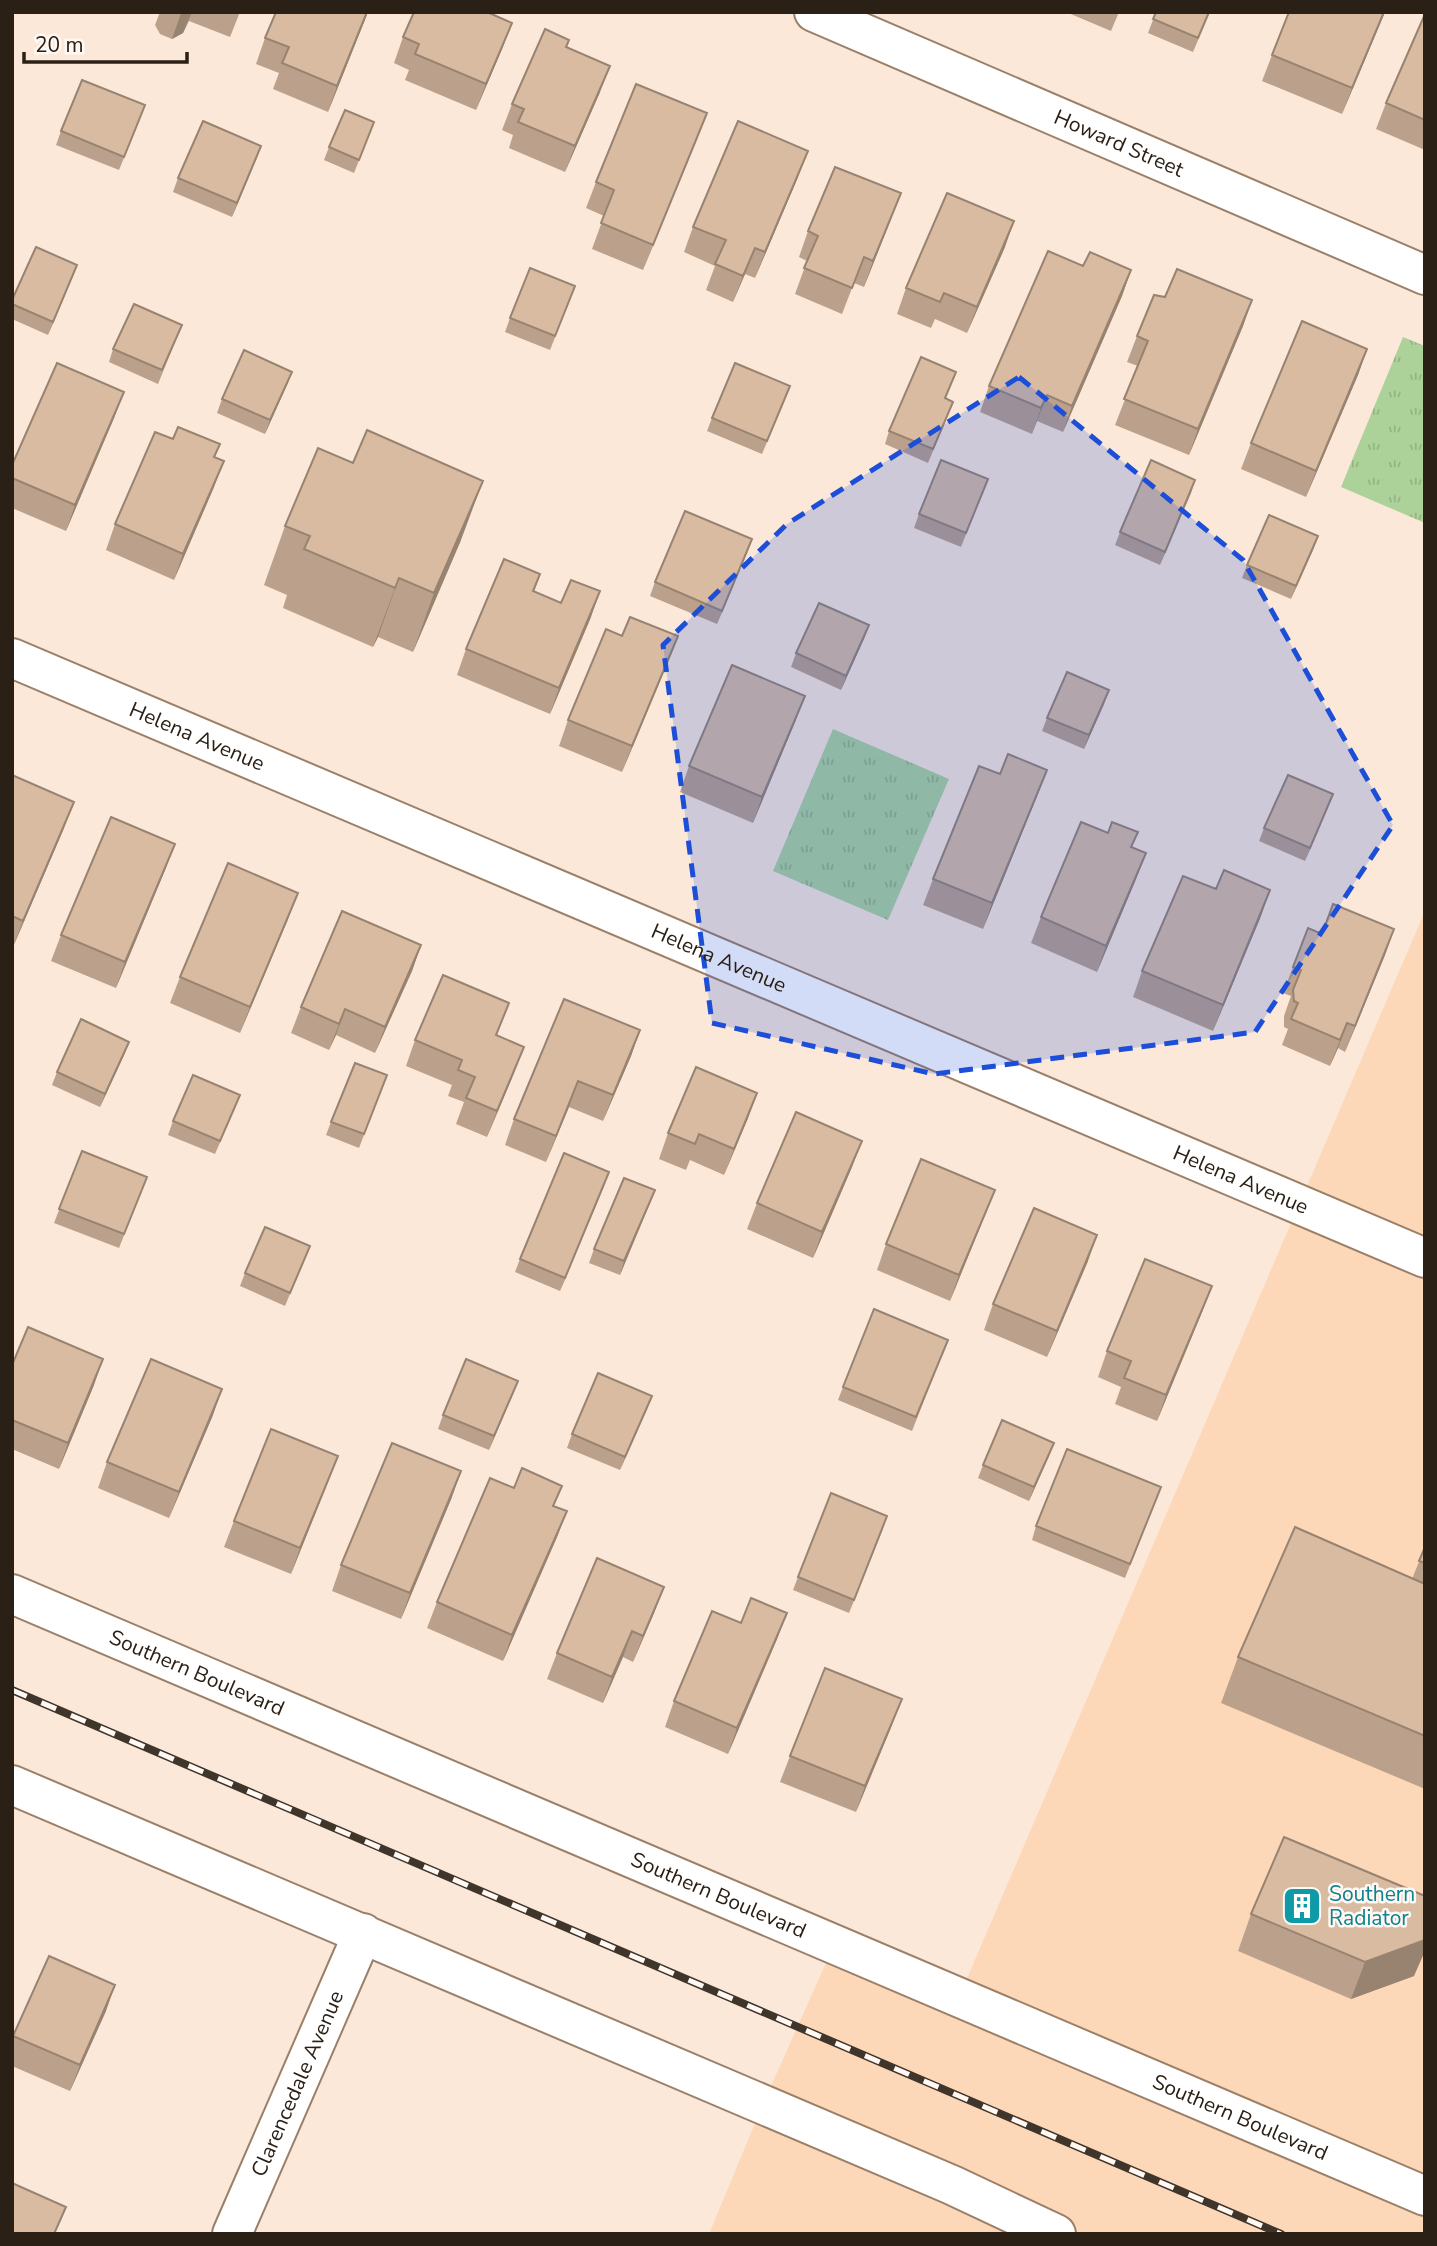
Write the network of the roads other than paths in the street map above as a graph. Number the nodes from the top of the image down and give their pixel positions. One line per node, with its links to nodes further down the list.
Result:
1 (814, 12): 2 (street, Howard Street)
2 (1425, 275)
3 (12, 658): 4 (street, Helena Avenue)
4 (1425, 1258)
5 (12, 1594): 8 (street, Southern Boulevard)
6 (12, 1785): 7 (street)
7 (363, 1933): 9 (street, Clarencedale Avenue); 10 (street)
8 (1425, 2196)
9 (232, 2234)
10 (1056, 2234)

